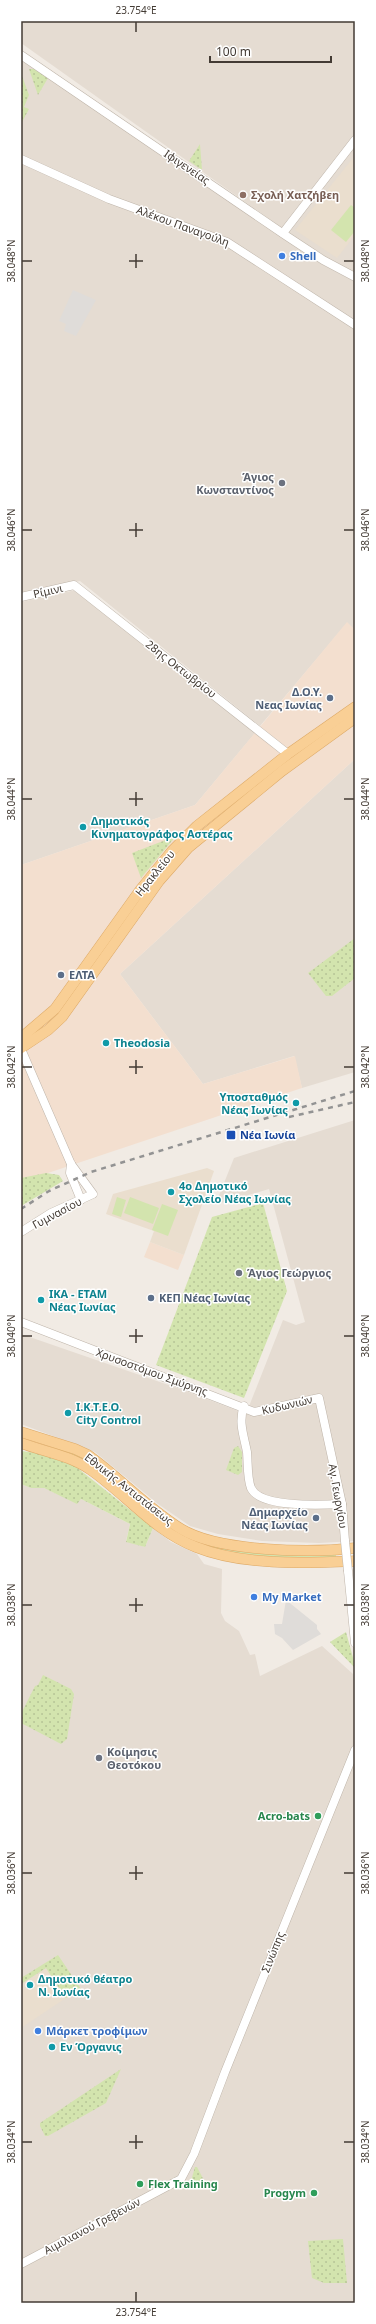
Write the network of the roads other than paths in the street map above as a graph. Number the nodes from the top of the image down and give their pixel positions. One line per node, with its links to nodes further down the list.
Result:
1 (21, 55): 4 (street, Ιφιγενείας)
2 (355, 140): 4 (street)
3 (21, 159): 6 (street, Αλέκου Παναγούλη)
4 (283, 233): 5 (street, Ιφιγενείας)
5 (355, 277)
6 (355, 325)
7 (74, 585): 8 (street, Ρίμινι); 11 (street, 28ης Οκτωβρίου)
8 (21, 597)
9 (355, 707): 11 (main road, Ηρακλείου)
10 (355, 718): 13 (main road, Ηρακλείου)
11 (288, 754): 12 (main road, Ηρακλείου)
12 (21, 1038)
13 (21, 1049): 14 (street)
14 (71, 1164): 15 (street); 15 (street, Γυμνασίου)
15 (81, 1200): 16 (street, Γυμνασίου)
16 (21, 1232)
17 (21, 1322): 19 (street, Χρυσοστόμου Σμύρνης)
18 (21, 1328): 19 (street, Χρυσοστόμου Σμύρνης)
19 (47, 1334): 21 (street, Χρυσοστόμου Σμύρνης)
20 (319, 1398): 22 (street, Κυδωνιών); 25 (street, Αγ. Γεωργίου)
21 (244, 1406): 22 (street, Χρυσοστόμου Σμύρνης); 25 (street)
22 (256, 1412)
23 (21, 1432): 26 (main road, Εθνικής Αντιστάσεως)
24 (23, 1445): 27 (main road, Εθνικής Αντιστάσεως)
25 (342, 1504): 28 (street, Αγ. Γεωργίου, bridge)
26 (355, 1548)
27 (355, 1561)
28 (355, 1643)
29 (355, 1750): 30 (street, Σινώπης)
30 (194, 2154): 31 (street, Αιμιλιανού Γρεβενών)
31 (21, 2264)

